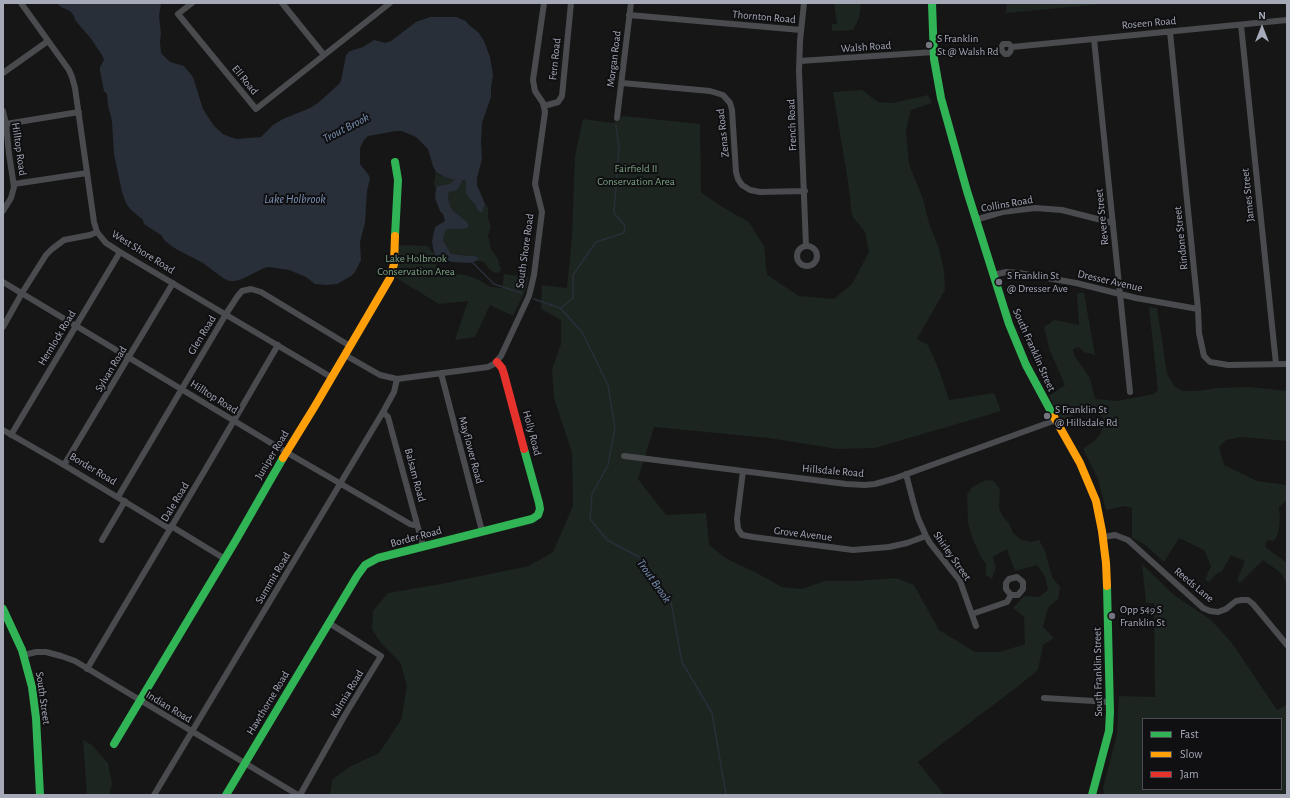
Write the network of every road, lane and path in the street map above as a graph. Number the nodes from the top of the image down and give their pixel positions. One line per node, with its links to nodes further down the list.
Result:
1 (21, 3): 16 (street, West Shore Road)
2 (192, 3): 19 (street, Ell Road)
3 (390, 3): 19 (street)
4 (544, 3): 23 (street)
5 (571, 3): 23 (street, Fern Road)
6 (631, 3): 10 (street, Morgan Road)
7 (804, 3): 13 (street, French Road)
8 (932, 3): 18 (street, South Franklin Street)
9 (286, 4): 19 (street)
10 (629, 15): 13 (street, Thornton Road); 22 (street, Morgan Road)
11 (1287, 20): 12 (street, Roseen Road)
12 (1241, 25): 14 (street, Roseen Road); 52 (street, James Street)
13 (801, 30): 20 (street, French Road)
14 (1170, 32): 15 (street, Roseen Road); 43 (street, Rindone Street)
15 (1094, 39): 17 (street, Roseen Road); 34 (street, Revere Street)
16 (48, 41): 21 (street); 25 (street, West Shore Road)
17 (1012, 47)
18 (934, 52): 20 (street, Walsh Road); 33 (street, South Franklin Street)
19 (324, 55)
20 (800, 61): 31 (street, French Road)
21 (3, 73)
22 (622, 83): 26 (street, Morgan Road); 31 (street, Zenas Road)
23 (544, 106): 51 (street, South Shore Road)
24 (3, 111): 27 (street, Hilltop Road)
25 (79, 112): 27 (street); 29 (street, West Shore Road)
26 (617, 118)
27 (6, 124): 30 (street, Hilltop Road)
28 (395, 162): 48 (street, Juniper Road)
29 (87, 173): 30 (street); 35 (street, West Shore Road)
30 (14, 184): 32 (street, Hilltop Road)
31 (804, 191): 36 (street, French Road)
32 (3, 211)
33 (975, 220): 34 (street, Collins Road); 38 (street, South Franklin Street)
34 (1113, 222): 42 (street, Revere Street)
35 (96, 232): 37 (street, West Shore Road); 41 (street)
36 (806, 246)
37 (120, 252): 40 (street, West Shore Road); 45 (street, Hemlock Road)
38 (993, 275): 42 (street, Dresser Avenue); 60 (street, South Franklin Street)
39 (3, 282): 41 (street, Hilltop Road)
40 (174, 282): 44 (street, West Shore Road); 50 (street, Sylvan Road)
41 (22, 293): 45 (street, Hilltop Road); 46 (street)
42 (1120, 295): 43 (street, Dresser Avenue); 58 (street, Revere Street)
43 (1198, 309): 52 (street, Rindone Street)
44 (226, 314): 47 (street, West Shore Road); 48 (street, Glen Road); 57 (street, Glen Road)
45 (76, 325): 50 (street, Hilltop Road); 63 (street, Hemlock Road)
46 (3, 327)
47 (278, 345): 55 (street, West Shore Road); 61 (street, Dale Road)
48 (350, 346): 49 (street, Juniper Road)
49 (345, 355): 55 (street, Juniper Road); 56 (street)
50 (129, 358): 57 (street, Hilltop Road); 66 (street, Sylvan Road)
51 (497, 362): 54 (street); 72 (street, Holly Road)
52 (1276, 364): 53 (street, Rindone Street)
53 (1287, 364)
54 (441, 373): 56 (street); 75 (street, Mayflower Road)
55 (332, 377): 64 (street, Juniper Road)
56 (397, 379): 59 (street, Summit Road)
57 (181, 388): 61 (street, Hilltop Road); 70 (street, Glen Road)
58 (1130, 392)
59 (383, 412): 69 (street, Summit Road); 73 (street, Balsam Road)
60 (1056, 420): 68 (street, Hillsdale Road); 77 (street, South Franklin Street)
61 (234, 421): 64 (street, Hilltop Road); 74 (street, Dale Road)
62 (3, 430): 63 (street, Border Road)
63 (11, 435): 66 (street, Border Road)
64 (286, 452): 69 (street, Hilltop Road); 80 (street, Juniper Road)
65 (624, 456): 67 (street, Hillsdale Road)
66 (64, 465): 70 (street, Border Road)
67 (743, 471): 68 (street, Hillsdale Road); 76 (street, Grove Avenue)
68 (906, 474): 76 (street, Shirley Street)
69 (341, 483): 73 (street, Hilltop Road); 93 (street, Summit Road)
70 (118, 497): 71 (street, Border Road)
71 (124, 501): 74 (street, Border Road); 78 (street)
72 (539, 513): 75 (street, Border Road)
73 (417, 524): 79 (street, Balsam Road)
74 (171, 528): 80 (street, Border Road); 89 (street, Dale Road)
75 (482, 531): 79 (street, Border Road)
76 (926, 536): 83 (street, Shirley Street)
77 (1104, 537): 87 (street, Reeds Lane); 92 (street, South Franklin Street)
78 (102, 540)
79 (423, 546): 84 (street, Border Road)
80 (225, 559): 91 (street, Juniper Road)
81 (1011, 595): 83 (street)
82 (3, 609): 85 (street, South Street)
83 (972, 614): 86 (street, Shirley Street)
84 (329, 623): 95 (street, Hawthorne Road); 99 (street, Kalmia Road)
85 (7, 625): 88 (street, South Street)
86 (976, 626)
87 (1287, 645)
88 (24, 655): 89 (street, Indian Road); 96 (street, South Street)
89 (87, 669): 91 (street, Indian Road)
90 (1044, 698): 92 (street)
91 (139, 701): 93 (street, Indian Road); 94 (street, Juniper Road)
92 (1110, 702): 100 (street, South Franklin Street)
93 (192, 732): 95 (street, Indian Road); 97 (street, Summit Road)
94 (114, 744)
95 (244, 764): 98 (street, Hawthorne Road); 99 (street, Indian Road)
96 (40, 795)
97 (154, 795)
98 (226, 795)
99 (299, 795)
100 (1092, 795)

